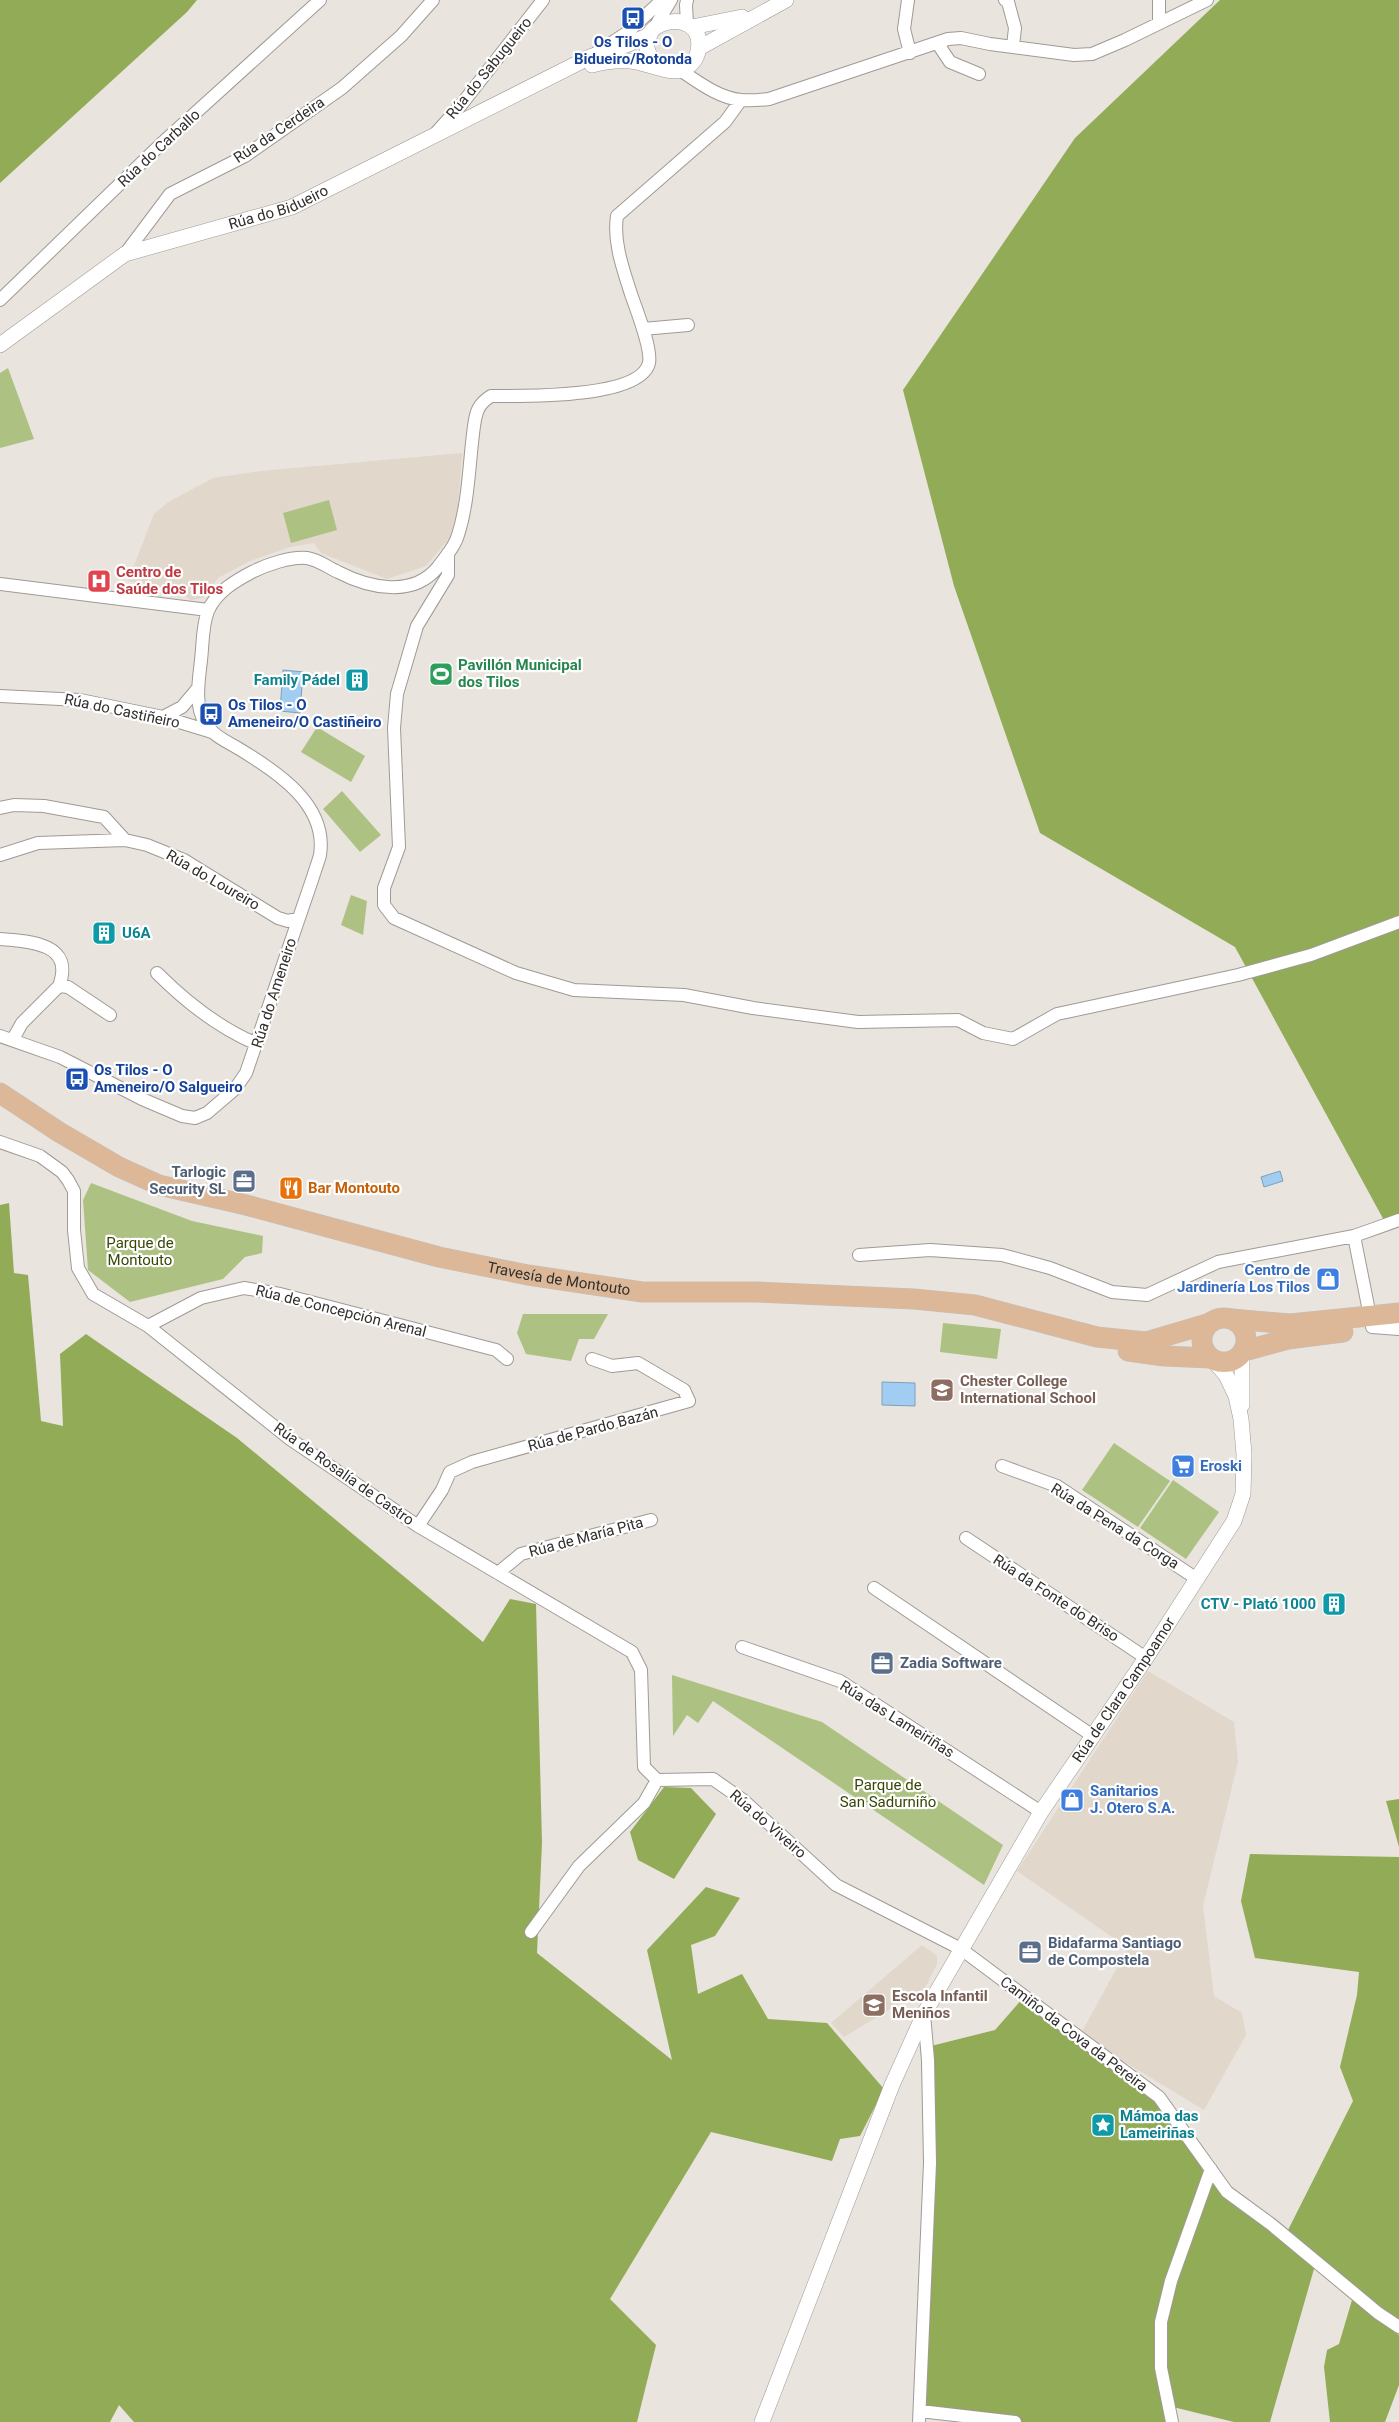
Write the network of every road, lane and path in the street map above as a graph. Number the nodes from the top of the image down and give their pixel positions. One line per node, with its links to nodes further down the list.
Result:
1 (320, 0): 30 (street, Rúa do Carballo)
2 (433, 0): 29 (street, Rúa da Cerdeira)
3 (544, 0): 28 (street, Rúa do Sabugueiro)
4 (662, 0): 18 (street, Rúa do Bidueiro)
5 (671, 0): 15 (street)
6 (786, 0): 12 (street)
7 (908, 0): 19 (street)
8 (1005, 0): 17 (street)
9 (1159, 0): 13 (street)
10 (1207, 0): 13 (street)
11 (686, 2): 14 (street)
12 (769, 8): 14 (street); 20 (street)
13 (1159, 22): 17 (street)
14 (689, 25): 15 (street); 20 (street)
15 (653, 30): 18 (street, Rúa do Bidueiro); 22 (street)
16 (938, 44): 17 (street); 19 (street); 25 (street)
17 (1013, 46)
18 (610, 47): 21 (street); 24 (street, Rúa do Bidueiro)
19 (910, 53): 27 (street)
20 (697, 54): 23 (street); 26 (street)
21 (629, 61): 22 (street, Rúa do Bidueiro); 24 (street, Rúa do Bidueiro)
22 (658, 66): 23 (street)
23 (680, 70): 26 (street)
24 (561, 71): 28 (street, Rúa do Bidueiro)
25 (980, 74)
26 (711, 89): 27 (street)
27 (741, 100): 32 (street)
28 (434, 135): 29 (street, Rúa do Bidueiro)
29 (124, 254): 33 (street, Rúa do Bidueiro)
30 (0, 300)
31 (688, 325): 32 (street)
32 (643, 329): 34 (street)
33 (0, 345)
34 (448, 553): 36 (street); 45 (street)
35 (0, 584): 36 (street)
36 (208, 610): 37 (street)
37 (198, 688): 39 (street); 40 (street)
38 (0, 696): 39 (street, Rúa do Castiñeiro)
39 (162, 717): 40 (street, Rúa do Castiñeiro)
40 (212, 732): 44 (street, Rúa do Ameneiro)
41 (0, 808): 42 (street)
42 (125, 840): 43 (street, Rúa do Loureiro); 44 (street, Rúa do Loureiro)
43 (0, 855)
44 (300, 918): 52 (street, Rúa do Ameneiro)
45 (1399, 922)
46 (0, 939): 48 (street)
47 (157, 973): 52 (street)
48 (59, 986): 49 (street); 51 (street)
49 (110, 1015)
50 (0, 1036): 51 (street, Rúa do Ameneiro)
51 (13, 1039): 52 (street, Rúa do Ameneiro)
52 (258, 1044)
53 (0, 1093): 55 (main road, Travesía de Montouto)
54 (0, 1103): 55 (main road, Travesía de Montouto)
55 (49, 1125): 61 (main road, Travesía de Montouto)
56 (0, 1142): 66 (street, Rúa de Rosalía de Castro)
57 (1399, 1220): 58 (street)
58 (1354, 1236): 59 (street); 63 (street)
59 (859, 1255)
60 (1399, 1313): 63 (main road, Travesía de Montouto)
61 (1020, 1317): 64 (main road, Travesía de Montouto); 71 (main road, Travesía de Montouto)
62 (1232, 1319): 63 (main road, Travesía de Montouto); 64 (main road, Travesía de Montouto); 68 (main road)
63 (1371, 1321): 65 (main road, Travesía de Montouto); 67 (street); 68 (main road, Travesía de Montouto)
64 (1210, 1323): 71 (main road)
65 (1399, 1324)
66 (148, 1326): 69 (street, Rúa de Concepción Arenal); 75 (street, Rúa de Rosalía de Castro)
67 (1399, 1329)
68 (1243, 1352): 71 (main road, Travesía de Montouto); 72 (street)
69 (507, 1359)
70 (592, 1359): 75 (street, Rúa de Pardo Bazán)
71 (1212, 1359): 72 (street)
72 (1241, 1419): 78 (street, Rúa de Clara Campoamor)
73 (1002, 1466): 78 (street, Rúa da Pena da Corga)
74 (651, 1520): 77 (street, Rúa de María Pita)
75 (418, 1526): 77 (street, Rúa de Rosalía de Castro)
76 (966, 1538): 81 (street, Rúa da Fonte do Briso)
77 (498, 1573): 83 (street, Rúa de Rosalía de Castro)
78 (1197, 1579): 81 (street, Rúa de Clara Campoamor)
79 (874, 1588): 82 (street)
80 (742, 1647): 84 (street, Rúa das Lameiriñas)
81 (1146, 1658): 82 (street, Rúa de Clara Campoamor)
82 (1093, 1736): 84 (street, Rúa de Clara Campoamor)
83 (657, 1780): 85 (street); 86 (street, Rúa do Viveiro)
84 (1041, 1812): 86 (street, Rúa de Clara Campoamor)
85 (531, 1932)
86 (961, 1949): 87 (street, Rúa de Clara Campoamor); 88 (street, Camiño da Cova da Pereira)
87 (924, 2014): 90 (street); 91 (street, Rúa de Clara Campoamor)
88 (1211, 2168): 89 (street, Camiño da Cova da Pereira); 93 (street)
89 (1399, 2327)
90 (919, 2417): 92 (street)
91 (762, 2422)
92 (1015, 2422)
93 (1172, 2422)

